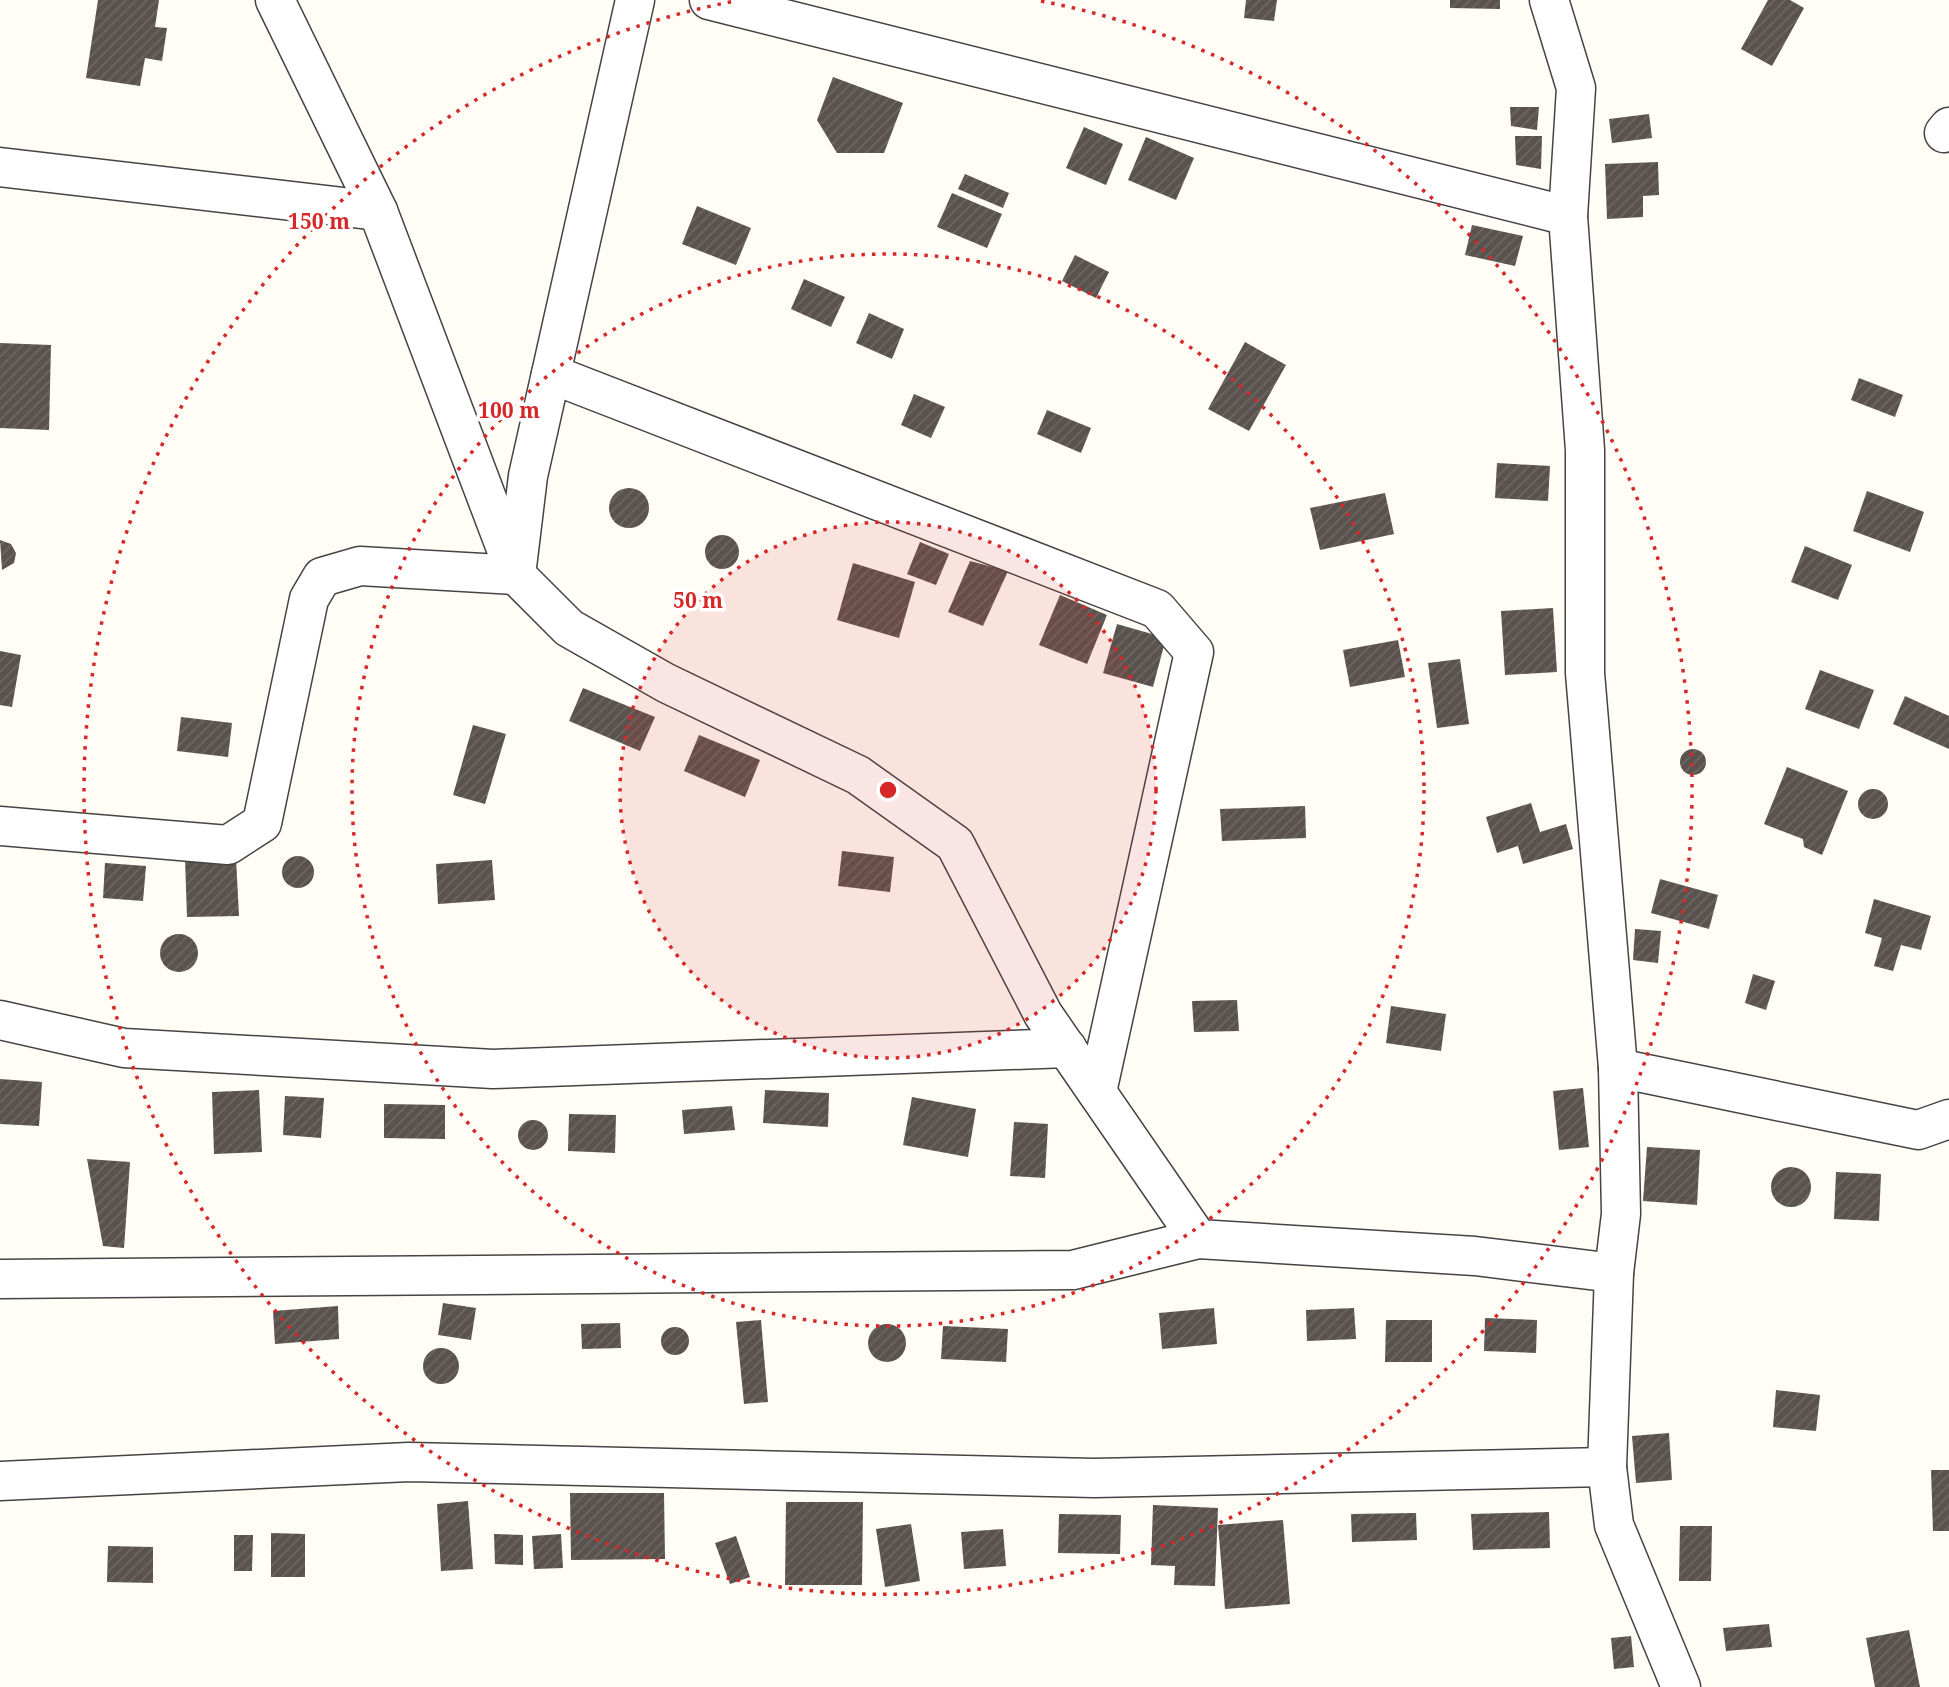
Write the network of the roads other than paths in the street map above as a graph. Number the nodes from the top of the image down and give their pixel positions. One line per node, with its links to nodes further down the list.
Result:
1 (275, 0): 6 (street)
2 (635, 0): 8 (street)
3 (709, 0): 7 (street)
4 (1549, 0): 7 (street)
5 (0, 167): 6 (street)
6 (377, 211): 9 (street)
7 (1568, 216): 13 (street)
8 (551, 374): 9 (street); 14 (street)
9 (516, 575): 10 (street); 12 (street)
10 (0, 826)
11 (0, 1020): 12 (street)
12 (1067, 1048): 14 (street)
13 (1618, 1068): 15 (street); 17 (street)
14 (1097, 1092): 16 (street)
15 (1949, 1119)
16 (1198, 1239): 17 (street); 18 (street)
17 (1614, 1273): 19 (street)
18 (0, 1279)
19 (1607, 1467): 20 (street); 21 (street)
20 (0, 1481)
21 (1681, 1687)

